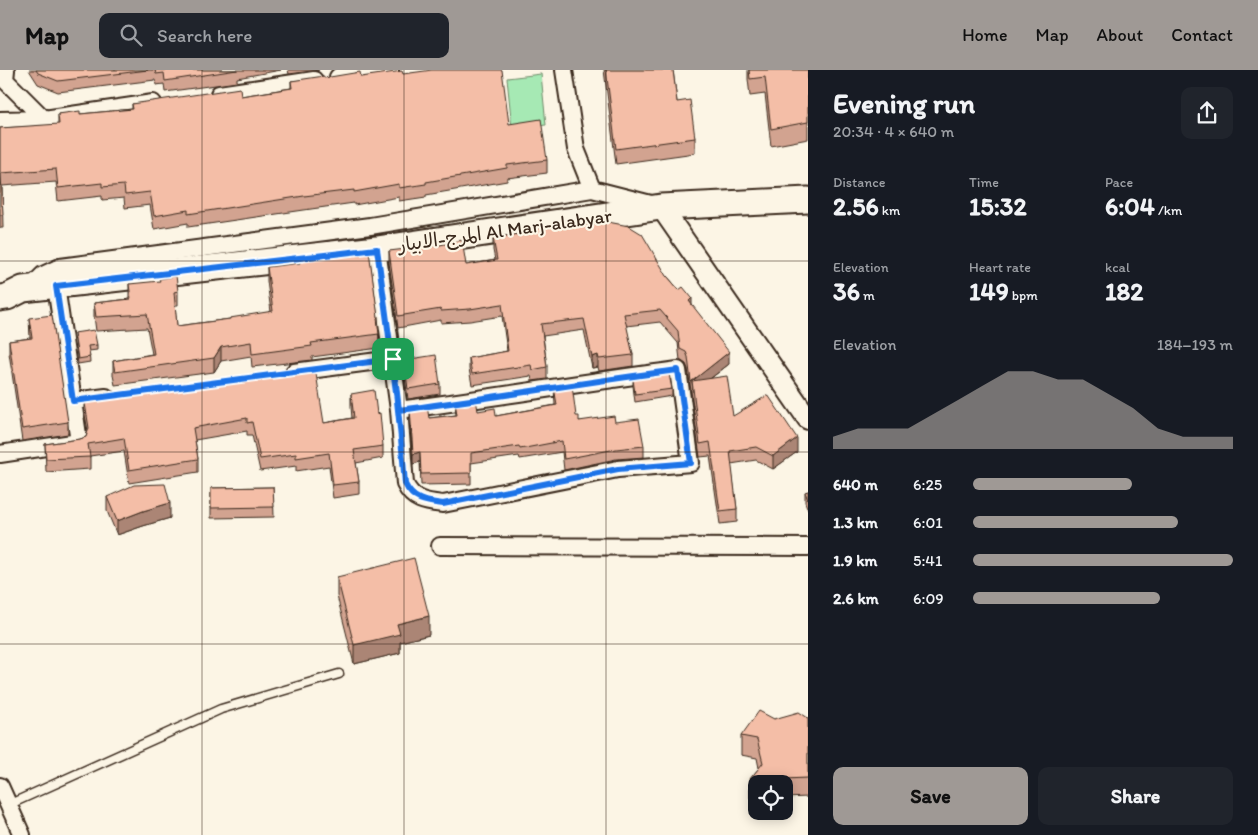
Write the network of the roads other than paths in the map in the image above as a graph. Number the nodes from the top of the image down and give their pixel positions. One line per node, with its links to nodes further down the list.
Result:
1 (390, 70): 4 (street)
2 (564, 70): 8 (street)
3 (4, 79): 6 (street)
4 (207, 95)
5 (169, 101): 6 (street)
6 (44, 119): 7 (street)
7 (0, 120)
8 (592, 189): 10 (street); 13 (street)
9 (808, 200): 10 (main road, المرج-الابيار Al Marj-alabyar)
10 (661, 207): 11 (main road, المرج-الابيار Al Marj-alabyar); 20 (street)
11 (377, 249): 12 (main road, المرج-الابيار Al Marj-alabyar); 15 (street)
12 (56, 286): 13 (main road, المرج-الابيار Al Marj-alabyar); 18 (street)
13 (18, 287): 14 (main road, المرج-الابيار Al Marj-alabyar)
14 (0, 298)
15 (393, 359): 16 (street); 19 (street)
16 (277, 374)
17 (122, 395): 18 (street)
18 (73, 401): 21 (street)
19 (399, 410): 19 (street)
20 (808, 419)
21 (0, 454)
22 (440, 546): 23 (street)
23 (808, 547)
24 (339, 674): 26 (lane)
25 (0, 786): 26 (street)
26 (8, 805): 27 (street)
27 (22, 835)

